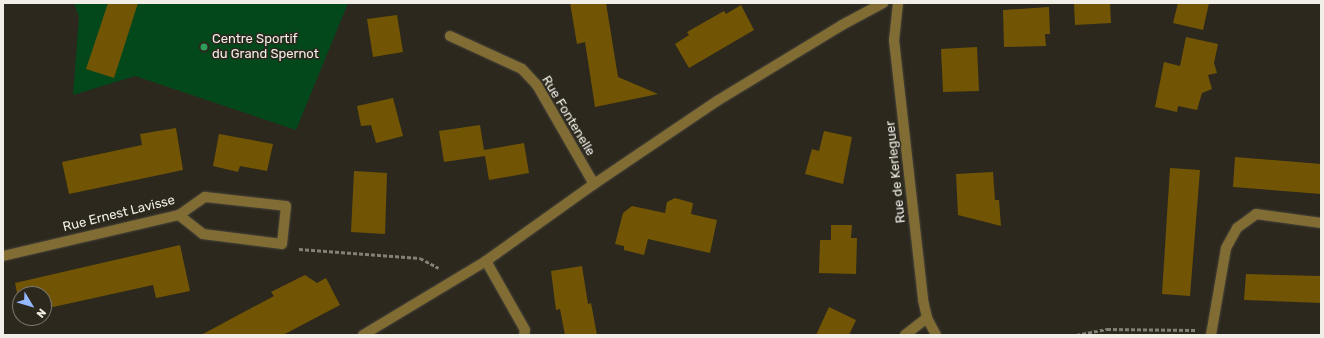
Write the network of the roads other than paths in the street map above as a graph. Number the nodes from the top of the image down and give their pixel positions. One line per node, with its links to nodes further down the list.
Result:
1 (883, 3): 4 (street)
2 (898, 3): 9 (street, Rue de Kerleguer)
3 (450, 36): 4 (street, Rue Fontenelle)
4 (594, 184): 8 (street)
5 (179, 215): 5 (street, Rue Ernest Lavisse); 7 (street, Rue Ernest Lavisse)
6 (1321, 223): 10 (street)
7 (3, 256)
8 (486, 261): 11 (street); 12 (street)
9 (927, 318): 13 (street); 14 (street, Rue de Kerleguer)
10 (1211, 333)
11 (364, 335)
12 (524, 335)
13 (905, 335)
14 (936, 335)

